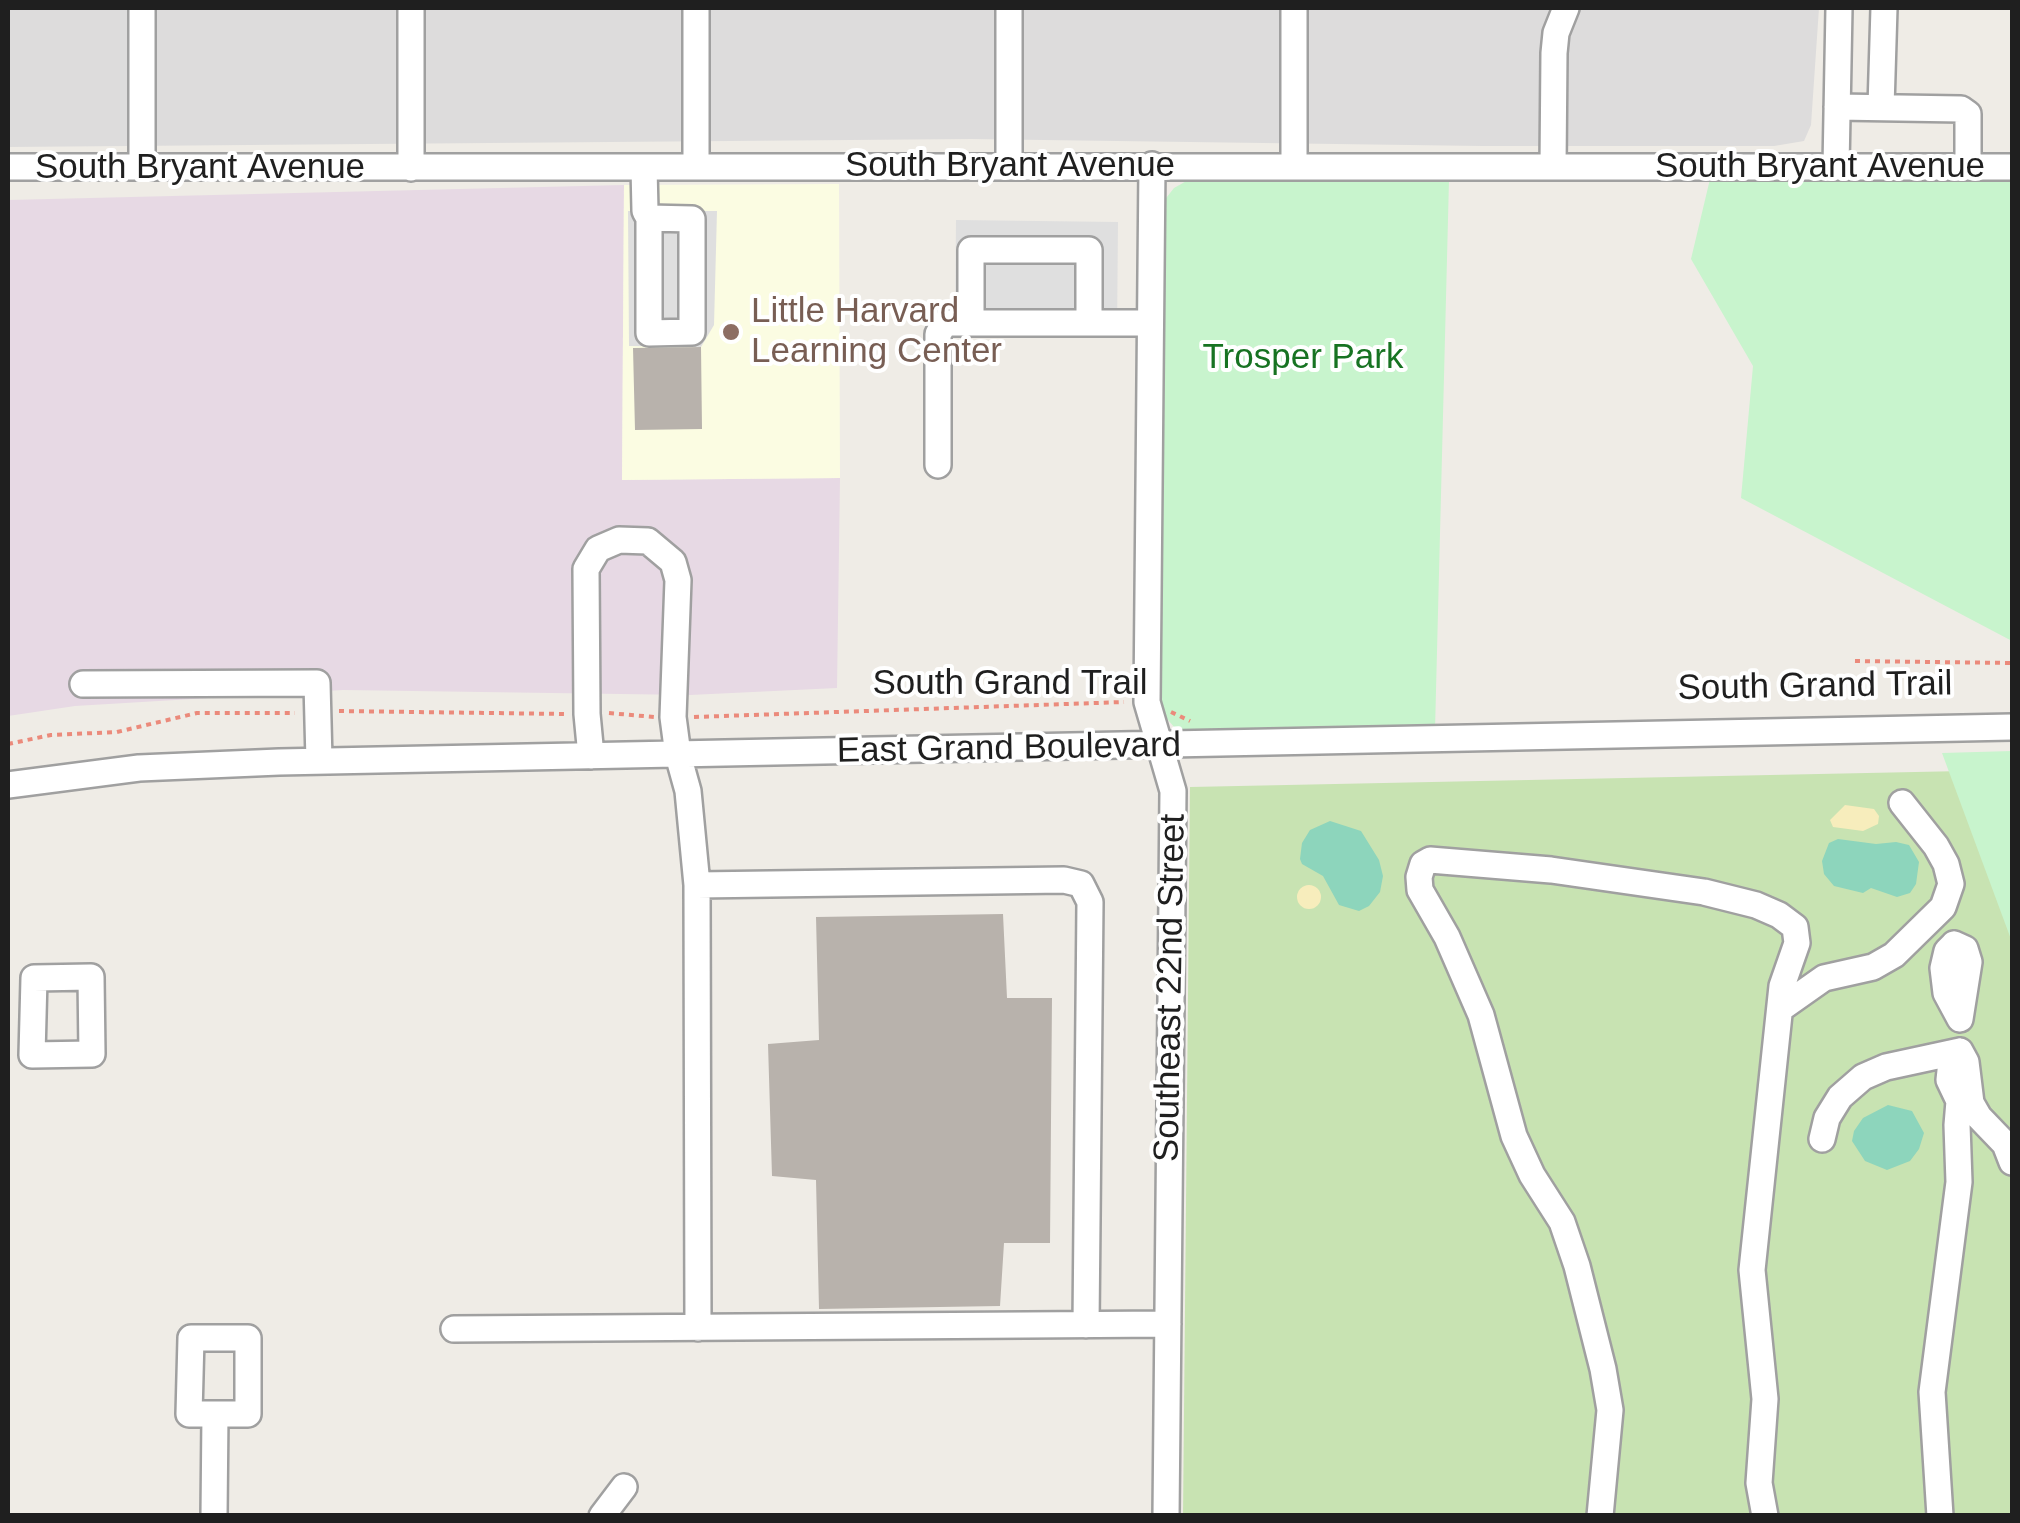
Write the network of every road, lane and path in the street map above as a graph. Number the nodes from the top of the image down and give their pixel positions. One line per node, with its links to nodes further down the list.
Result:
1 (142, 8): 17 (street)
2 (411, 8): 18 (street)
3 (696, 8): 19 (street)
4 (1009, 8): 13 (street)
5 (1294, 8): 14 (street)
6 (1566, 8): 20 (street)
7 (1839, 8): 9 (street)
8 (1884, 8): 10 (street)
9 (1836, 107): 10 (street); 15 (street)
10 (1881, 107): 21 (street)
11 (1152, 166): 13 (street, South Bryant Avenue); 14 (street, South Bryant Avenue); 26 (street, Southeast 22nd Street)
12 (644, 167): 18 (street, South Bryant Avenue); 19 (street, South Bryant Avenue); 23 (street)
13 (1009, 167): 19 (street, South Bryant Avenue)
14 (1294, 167): 20 (street, South Bryant Avenue)
15 (1836, 167): 20 (street, South Bryant Avenue); 21 (street, South Bryant Avenue)
16 (8, 168): 17 (street, South Bryant Avenue)
17 (142, 168): 18 (street, South Bryant Avenue)
18 (410, 168)
19 (696, 168)
20 (1553, 168)
21 (1968, 168): 22 (street, South Bryant Avenue)
22 (2012, 168)
23 (649, 218): 23 (street)
24 (1089, 322): 25 (street); 25 (street); 26 (street)
25 (970, 323): 27 (street)
26 (1150, 324): 31 (street, Southeast 22nd Street)
27 (938, 466)
28 (1855, 661): 29 (path)
29 (2012, 663)
30 (83, 684): 32 (street)
31 (1147, 702): 34 (path, South Grand Trail); 35 (path, South Grand Trail); 38 (street, Southeast 22nd Street)
32 (318, 712): 33 (path, South Grand Trail); 37 (path, South Grand Trail); 41 (street)
33 (587, 714): 34 (path, South Grand Trail); 34 (street); 40 (street)
34 (673, 717): 39 (street)
35 (1201, 724)
36 (2012, 727): 38 (street, East Grand Boulevard)
37 (8, 744)
38 (1162, 746): 39 (street, East Grand Boulevard); 49 (street, Southeast 22nd Street)
39 (678, 755): 40 (street, East Grand Boulevard); 44 (street)
40 (592, 756): 41 (street, East Grand Boulevard)
41 (319, 761): 42 (street, East Grand Boulevard)
42 (8, 785)
43 (1902, 803): 45 (street)
44 (697, 885): 50 (street); 51 (street)
45 (1780, 1009): 56 (street); 57 (street)
46 (1960, 1051): 47 (street); 48 (street); 58 (street)
47 (1822, 1139)
48 (2012, 1162)
49 (1168, 1324): 50 (street); 55 (street, Southeast 22nd Street)
50 (1086, 1325): 51 (street)
51 (698, 1328): 52 (street)
52 (454, 1329)
53 (216, 1414): 54 (street)
54 (214, 1516)
55 (1166, 1516)
56 (1600, 1516)
57 (1765, 1516)
58 (1940, 1516)

